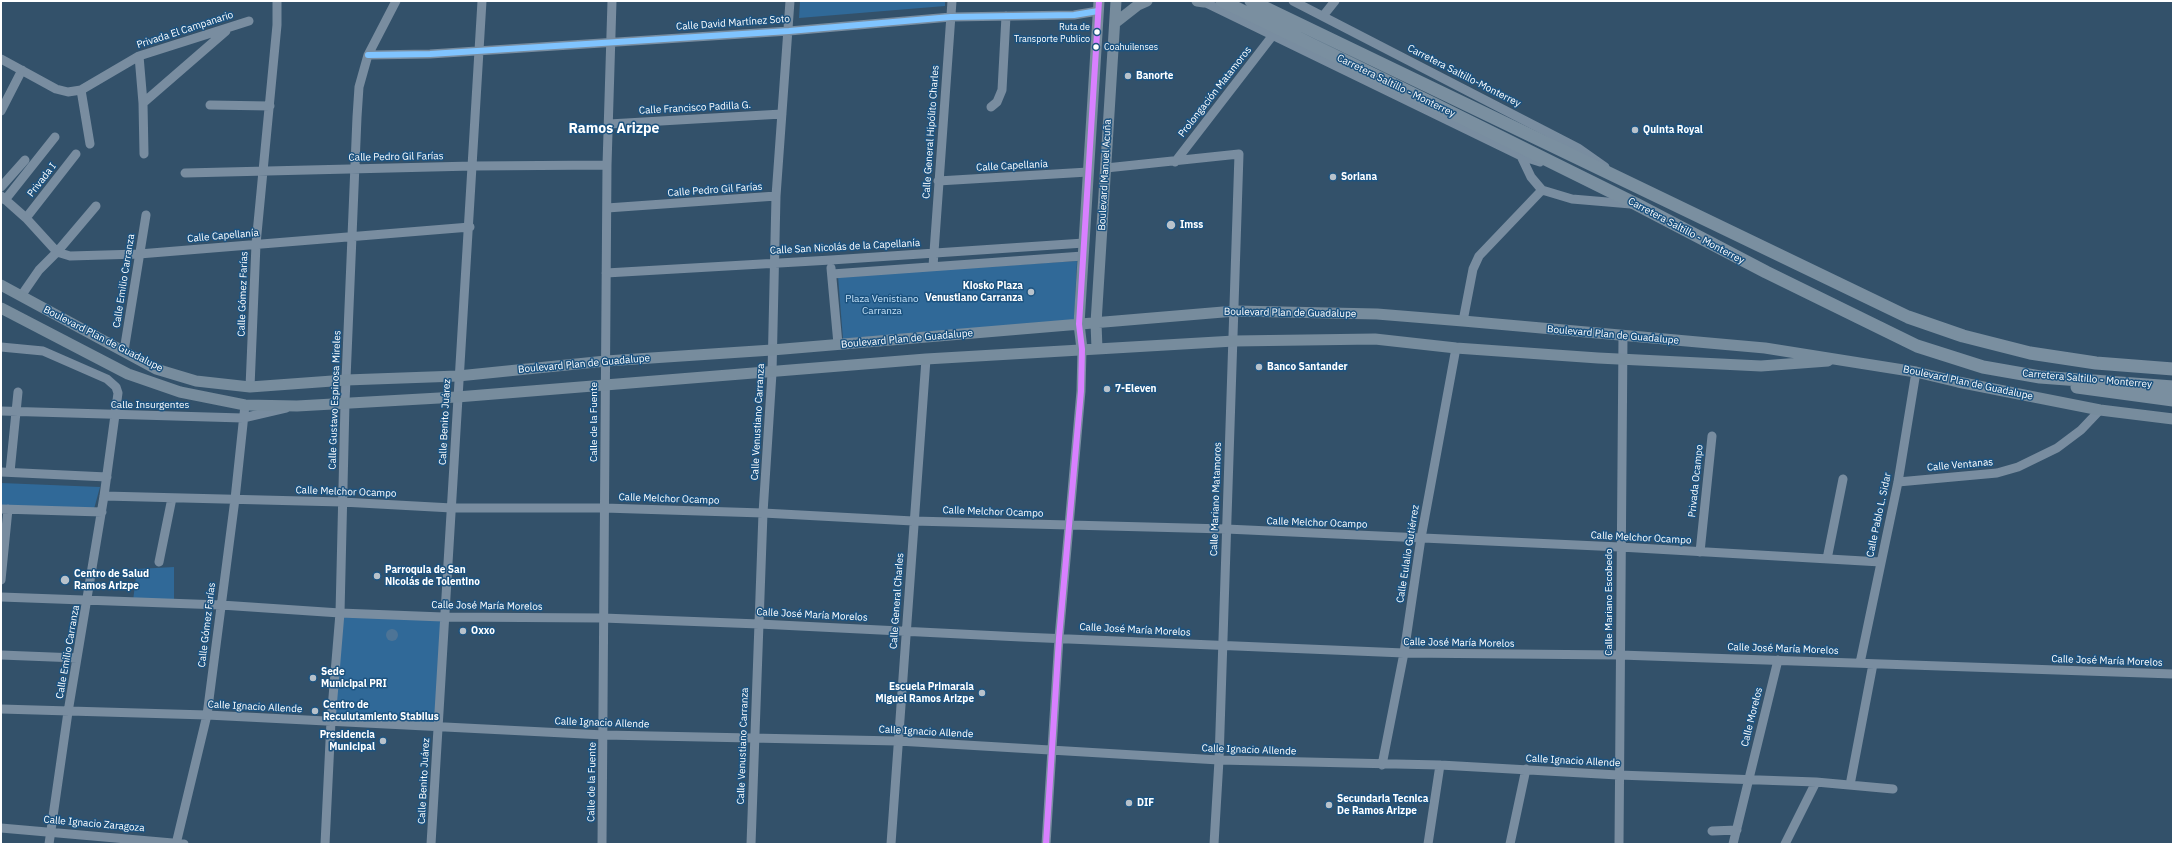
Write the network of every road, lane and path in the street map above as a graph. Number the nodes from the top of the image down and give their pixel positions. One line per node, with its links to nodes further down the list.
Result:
1 (277, 1): 32 (street, Calle Gómez Farías)
2 (396, 1): 25 (street, Calle Gustavo Espinosa Mireles)
3 (482, 1): 24 (street, Calle Benito Juárez)
4 (612, 1): 23 (street, Calle de la Fuente)
5 (790, 1): 21 (street, Calle Venustiano Carranza)
6 (952, 1): 17 (street, Calle General Hipólito Charles)
7 (1116, 1): 19 (main road, Boulevard Manuel Acuña)
8 (1147, 1): 19 (main road)
9 (1201, 1): 22 (street)
10 (1222, 1): 47 (highway, Carretera Saltillo - Monterrey)
11 (1251, 1): 52 (highway, Carretera Saltillo - Monterrey)
12 (1293, 1): 16 (street, Carretera Saltillo-Monterrey)
13 (1335, 1): 16 (street)
14 (1099, 6): 15 (street, Calle David Martínez Soto); 50 (main road, Boulevard Manuel Acuña)
15 (1006, 16): 17 (street, Calle David Martínez Soto); 33 (street)
16 (1323, 16): 52 (street, Carretera Saltillo-Monterrey)
17 (951, 17): 21 (street, Calle David Martínez Soto); 53 (street, Calle General Hipólito Charles)
18 (249, 21): 20 (street, Privada El Campanario)
19 (1115, 24): 46 (main road, Boulevard Manuel Acuña)
20 (230, 27): 26 (street, Privada El Campanario); 30 (street)
21 (789, 31): 23 (street, Calle David Martínez Soto); 35 (street, Calle Venustiano Carranza)
22 (1273, 35): 41 (street); 43 (street, Prolongación Matamoros)
23 (613, 42): 24 (street, Calle David Martínez Soto); 36 (street, Calle de la Fuente)
24 (479, 50): 25 (street, Calle David Martínez Soto); 45 (street, Calle Benito Juárez)
25 (368, 54): 48 (street, Calle Gustavo Espinosa Mireles)
26 (138, 56): 29 (street, Privada El Campanario); 30 (street)
27 (1, 59): 28 (street, Privada El Campanario)
28 (22, 70): 29 (street, Privada El Campanario); 34 (street)
29 (81, 90): 38 (street)
30 (143, 103): 40 (street)
31 (210, 105): 32 (street)
32 (270, 106): 49 (street, Calle Gómez Farías)
33 (991, 107)
34 (1, 111)
35 (782, 114): 36 (street, Calle Francisco Padilla G.); 56 (street, Calle Venustiano Carranza)
36 (609, 124): 44 (street, Calle de la Fuente)
37 (55, 137): 57 (street)
38 (90, 144)
39 (76, 154): 62 (street, Privada I)
40 (144, 154)
41 (1521, 156): 47 (street); 55 (street)
42 (25, 160): 54 (street)
43 (1175, 162): 46 (street); 85 (street, Calle Mariano Matamoros)
44 (607, 165): 45 (street, Calle Pedro Gil Farías); 60 (street, Calle de la Fuente)
45 (473, 166): 48 (street, Calle Pedro Gil Farías); 63 (street, Calle Benito Juárez)
46 (1106, 168): 87 (main road, Boulevard Manuel Acuña)
47 (1561, 168): 58 (highway, Carretera Saltillo - Monterrey)
48 (354, 169): 49 (street, Calle Pedro Gil Farías); 64 (street, Calle Gustavo Espinosa Mireles)
49 (264, 171): 51 (street, Calle Pedro Gil Farías); 66 (street, Calle Gómez Farías)
50 (1088, 172): 53 (street, Calle Capellanía); 65 (main road, Boulevard Manuel Acuña)
51 (185, 173)
52 (1620, 180): 102 (highway, Carretera Saltillo - Monterrey)
53 (938, 181): 70 (street, Calle General Hipólito Charles)
54 (1, 187)
55 (1542, 190): 58 (street); 86 (street)
56 (776, 196): 60 (street, Calle Pedro Gil Farías); 76 (street, Calle Venustiano Carranza)
57 (3, 198): 62 (street)
58 (1636, 204): 106 (highway, Carretera Saltillo - Monterrey)
59 (96, 206): 69 (street)
60 (607, 208): 80 (street, Calle de la Fuente)
61 (146, 215): 71 (street, Calle Emilio Carranza)
62 (26, 218): 69 (street)
63 (470, 227): 64 (street, Calle Capellanía); 105 (street, Calle Benito Juárez)
64 (352, 237): 66 (street, Calle Capellanía); 107 (street, Calle Gustavo Espinosa Mireles)
65 (1084, 243): 67 (street, Calle San Nicolás de la Capellanía); 72 (main road, Boulevard Manuel Acuña)
66 (256, 244): 71 (street, Calle Capellanía); 109 (street, Calle Gómez Farías)
67 (1035, 247): 68 (street, Calle San Nicolás de la Capellanía); 74 (street)
68 (974, 251): 70 (street, Calle San Nicolás de la Capellanía); 77 (street)
69 (57, 252): 71 (street, Calle Capellanía); 83 (street)
70 (933, 253): 73 (street, Calle San Nicolás de la Capellanía); 78 (street, Calle General Hipólito Charles)
71 (139, 254): 97 (street, Calle Emilio Carranza)
72 (1083, 256): 74 (street); 88 (main road, Boulevard Manuel Acuña)
73 (868, 258): 75 (street, Calle San Nicolás de la Capellanía); 79 (street)
74 (1035, 259): 77 (street)
75 (831, 260): 76 (street, Calle San Nicolás de la Capellanía); 81 (street)
76 (775, 262): 80 (street, Calle San Nicolás de la Capellanía); 96 (street, Calle Venustiano Carranza)
77 (974, 263): 78 (street)
78 (933, 266): 79 (street)
79 (868, 271): 81 (street)
80 (606, 272): 101 (street, Calle de la Fuente)
81 (832, 274): 91 (street)
82 (1, 285): 83 (main road, Boulevard Plan de Guadalupe)
83 (21, 296): 97 (main road, Boulevard Plan de Guadalupe)
84 (1, 308): 117 (main road, Boulevard Plan de Guadalupe)
85 (1235, 311): 86 (main road, Boulevard Plan de Guadalupe); 87 (main road, Boulevard Plan de Guadalupe); 90 (street, Calle Mariano Matamoros)
86 (1463, 321): 89 (main road, Boulevard Plan de Guadalupe)
87 (1096, 323): 88 (main road, Boulevard Plan de Guadalupe); 95 (main road, Boulevard Manuel Acuña)
88 (1079, 324): 91 (main road, Boulevard Plan de Guadalupe); 94 (main road, Boulevard Manuel Acuña)
89 (1623, 336): 99 (street, Calle Mariano Escobedo); 100 (main road, Boulevard Plan de Guadalupe)
90 (1234, 341): 93 (main road, Boulevard Plan de Guadalupe); 95 (main road, Boulevard Plan de Guadalupe); 141 (street, Calle Mariano Matamoros)
91 (838, 344): 96 (main road, Boulevard Plan de Guadalupe)
92 (1, 347): 122 (street, Calle Emilio Carranza)
93 (1456, 348): 99 (main road, Boulevard Plan de Guadalupe); 142 (street, Calle Eulalio Gutiérrez)
94 (1082, 349): 95 (main road, Boulevard Plan de Guadalupe); 98 (main road, Boulevard Plan de Guadalupe); 140 (street, Boulevard Manuel Acuña)
95 (1097, 349)
96 (772, 350): 101 (main road, Boulevard Plan de Guadalupe); 103 (street, Calle Venustiano Carranza)
97 (124, 351): 109 (main road, Boulevard Plan de Guadalupe)
98 (926, 359): 103 (main road, Boulevard Plan de Guadalupe); 139 (street, Calle General Charles)
99 (1622, 359): 100 (main road, Boulevard Plan de Guadalupe); 143 (street, Calle Mariano Escobedo)
100 (1835, 360): 104 (main road, Boulevard Plan de Guadalupe)
101 (606, 361): 105 (main road, Boulevard Plan de Guadalupe); 108 (street, Calle de la Fuente)
102 (2173, 368)
103 (772, 372): 108 (main road, Boulevard Plan de Guadalupe); 138 (street, Calle Venustiano Carranza)
104 (1916, 372): 119 (main road, Boulevard Plan de Guadalupe); 129 (street, Calle Pablo L. Sidar)
105 (458, 376): 107 (main road, Boulevard Plan de Guadalupe); 112 (street, Calle Benito Juárez)
106 (2040, 377): 110 (highway, Carretera Saltillo - Monterrey); 113 (highway)
107 (346, 380): 109 (main road, Boulevard Plan de Guadalupe); 115 (street, Calle Gustavo Espinosa Mireles)
108 (605, 384): 112 (main road, Boulevard Plan de Guadalupe); 135 (street, Calle de la Fuente)
109 (250, 387)
110 (2173, 387)
111 (18, 392): 121 (street)
112 (457, 397): 115 (main road, Boulevard Plan de Guadalupe); 134 (street, Calle Benito Juárez)
113 (2146, 397): 114 (highway); 116 (highway)
114 (2173, 400)
115 (345, 403): 118 (main road, Boulevard Plan de Guadalupe); 133 (street, Calle Gustavo Espinosa Mireles)
116 (2173, 404)
117 (245, 405): 118 (main road, Boulevard Plan de Guadalupe); 123 (street, Calle Gómez Farías)
118 (297, 406): 123 (street, Calle Insurgentes)
119 (2100, 410): 124 (main road, Boulevard Plan de Guadalupe); 129 (street, Calle Ventanas)
120 (1, 411): 121 (street, Calle Insurgentes)
121 (16, 412): 122 (street, Calle Insurgentes); 126 (street)
122 (115, 416): 123 (street, Calle Insurgentes); 127 (street, Calle Emilio Carranza)
123 (243, 418): 132 (street, Calle Gómez Farías)
124 (2173, 419)
125 (1712, 436): 144 (street, Privada Ocampo)
126 (5, 472): 127 (street)
127 (107, 477): 130 (street, Calle Emilio Carranza)
128 (1843, 479): 145 (street)
129 (1898, 482): 147 (street, Calle Pablo L. Sidar)
130 (104, 496): 131 (street, Calle Melchor Ocampo); 137 (street, Calle Emilio Carranza)
131 (172, 498): 132 (street, Calle Melchor Ocampo); 146 (street)
132 (235, 499): 133 (street, Calle Melchor Ocampo); 151 (street, Calle Gómez Farías)
133 (342, 502): 134 (street, Calle Melchor Ocampo); 152 (street, Calle Gustavo Espinosa Mireles)
134 (452, 508): 135 (street, Calle Melchor Ocampo); 153 (street, Calle Benito Juárez)
135 (604, 508): 138 (street, Calle Melchor Ocampo); 154 (street, Calle de la Fuente)
136 (4, 509): 137 (street); 148 (street)
137 (102, 512): 150 (street, Calle Emilio Carranza)
138 (763, 513): 139 (street, Calle Melchor Ocampo); 155 (street, Calle Venustiano Carranza)
139 (914, 521): 140 (street, Calle Melchor Ocampo); 156 (street, Calle General Charles)
140 (1069, 526): 141 (street, Calle Melchor Ocampo); 157 (street, Boulevard Manuel Acuña)
141 (1226, 529): 142 (street, Calle Melchor Ocampo); 158 (street, Calle Mariano Matamoros)
142 (1421, 538): 143 (street, Calle Melchor Ocampo); 159 (street, Calle Eulalio Gutiérrez)
143 (1620, 547): 144 (street, Calle Melchor Ocampo); 161 (street, Calle Mariano Escobedo)
144 (1700, 552): 145 (street, Calle Melchor Ocampo)
145 (1827, 559): 147 (street, Calle Melchor Ocampo)
146 (159, 562)
147 (1881, 562): 164 (street, Calle Pablo L. Sidar)
148 (1, 580)
149 (1, 597): 150 (street, Calle José María Morelos)
150 (88, 599): 151 (street, Calle José María Morelos); 162 (street, Calle Emilio Carranza)
151 (221, 605): 152 (street, Calle José María Morelos); 169 (street, Calle Gómez Farías)
152 (340, 613): 153 (street, Calle José María Morelos); 170 (street, Calle Gustavo Espinosa Mireles)
153 (444, 617): 154 (street, Calle José María Morelos); 171 (street, Calle Benito Juárez)
154 (603, 618): 155 (street, Calle José María Morelos); 172 (street, Calle de la Fuente)
155 (759, 624): 156 (street, Calle José María Morelos); 173 (street, Calle Venustiano Carranza)
156 (906, 631): 157 (street, Calle José María Morelos); 174 (street, Calle General Charles)
157 (1059, 638): 158 (street, Calle José María Morelos); 175 (street, Boulevard Manuel Acuña)
158 (1222, 646): 159 (street, Calle José María Morelos); 176 (street, Calle Mariano Matamoros)
159 (1404, 653): 161 (street, Calle José María Morelos); 177 (street, Calle Eulalio Gutiérrez)
160 (1, 655): 162 (street)
161 (1620, 655): 163 (street, Calle José María Morelos); 180 (street, Calle Mariano Escobedo)
162 (77, 658): 168 (street, Calle Emilio Carranza)
163 (1778, 660): 164 (street, Calle José María Morelos); 181 (street, Calle Morelos)
164 (1860, 663): 165 (street, Calle José María Morelos)
165 (1873, 664): 166 (street, Calle José María Morelos); 183 (street)
166 (2173, 674)
167 (1, 709): 168 (street, Calle Ignacio Allende)
168 (68, 712): 169 (street, Calle Ignacio Allende); 187 (street, Calle Emilio Carranza)
169 (207, 716): 170 (street, Calle Ignacio Allende); 190 (street, Calle Gómez Farías)
170 (331, 721): 171 (street, Calle Ignacio Allende); 191 (street, Calle Gustavo Espinosa Mireles)
171 (438, 726): 172 (street, Calle Ignacio Allende); 192 (street, Calle Benito Juárez)
172 (604, 734): 173 (street, Calle Ignacio Allende); 193 (street, Calle de la Fuente)
173 (754, 737): 174 (street, Calle Ignacio Allende); 194 (street, Calle Venustiano Carranza)
174 (898, 741): 175 (street, Calle Ignacio Allende); 195 (street, Calle General Charles)
175 (1052, 750): 176 (street, Calle Ignacio Allende); 196 (street, Boulevard Manuel Acuña)
176 (1219, 760): 177 (street, Calle Ignacio Allende); 197 (street, Calle Mariano Matamoros)
177 (1382, 764): 178 (street, Calle Ignacio Allende)
178 (1440, 765): 179 (street, Calle Ignacio Allende); 198 (street)
179 (1526, 769): 180 (street, Calle Ignacio Allende); 199 (street)
180 (1618, 775): 181 (street, Calle Ignacio Allende); 200 (street, Calle Mariano Escobedo)
181 (1748, 779): 182 (street, Calle Ignacio Allende); 186 (street, Calle Morelos)
182 (1816, 782): 183 (street, Calle Ignacio Allende); 202 (street)
183 (1850, 785): 184 (street, Calle Ignacio Allende)
184 (1893, 789)
185 (1, 828): 187 (street, Calle Ignacio Zaragoza)
186 (1737, 830): 188 (street); 201 (street, Calle Morelos)
187 (51, 831): 189 (street, Calle Emilio Carranza); 190 (street, Calle Ignacio Zaragoza)
188 (1712, 831)
189 (49, 844)
190 (179, 844)
191 (325, 844)
192 (431, 844)
193 (602, 844)
194 (751, 844)
195 (891, 844)
196 (1046, 844)
197 (1214, 844)
198 (1428, 844)
199 (1510, 844)
200 (1619, 844)
201 (1733, 844)
202 (1785, 844)

